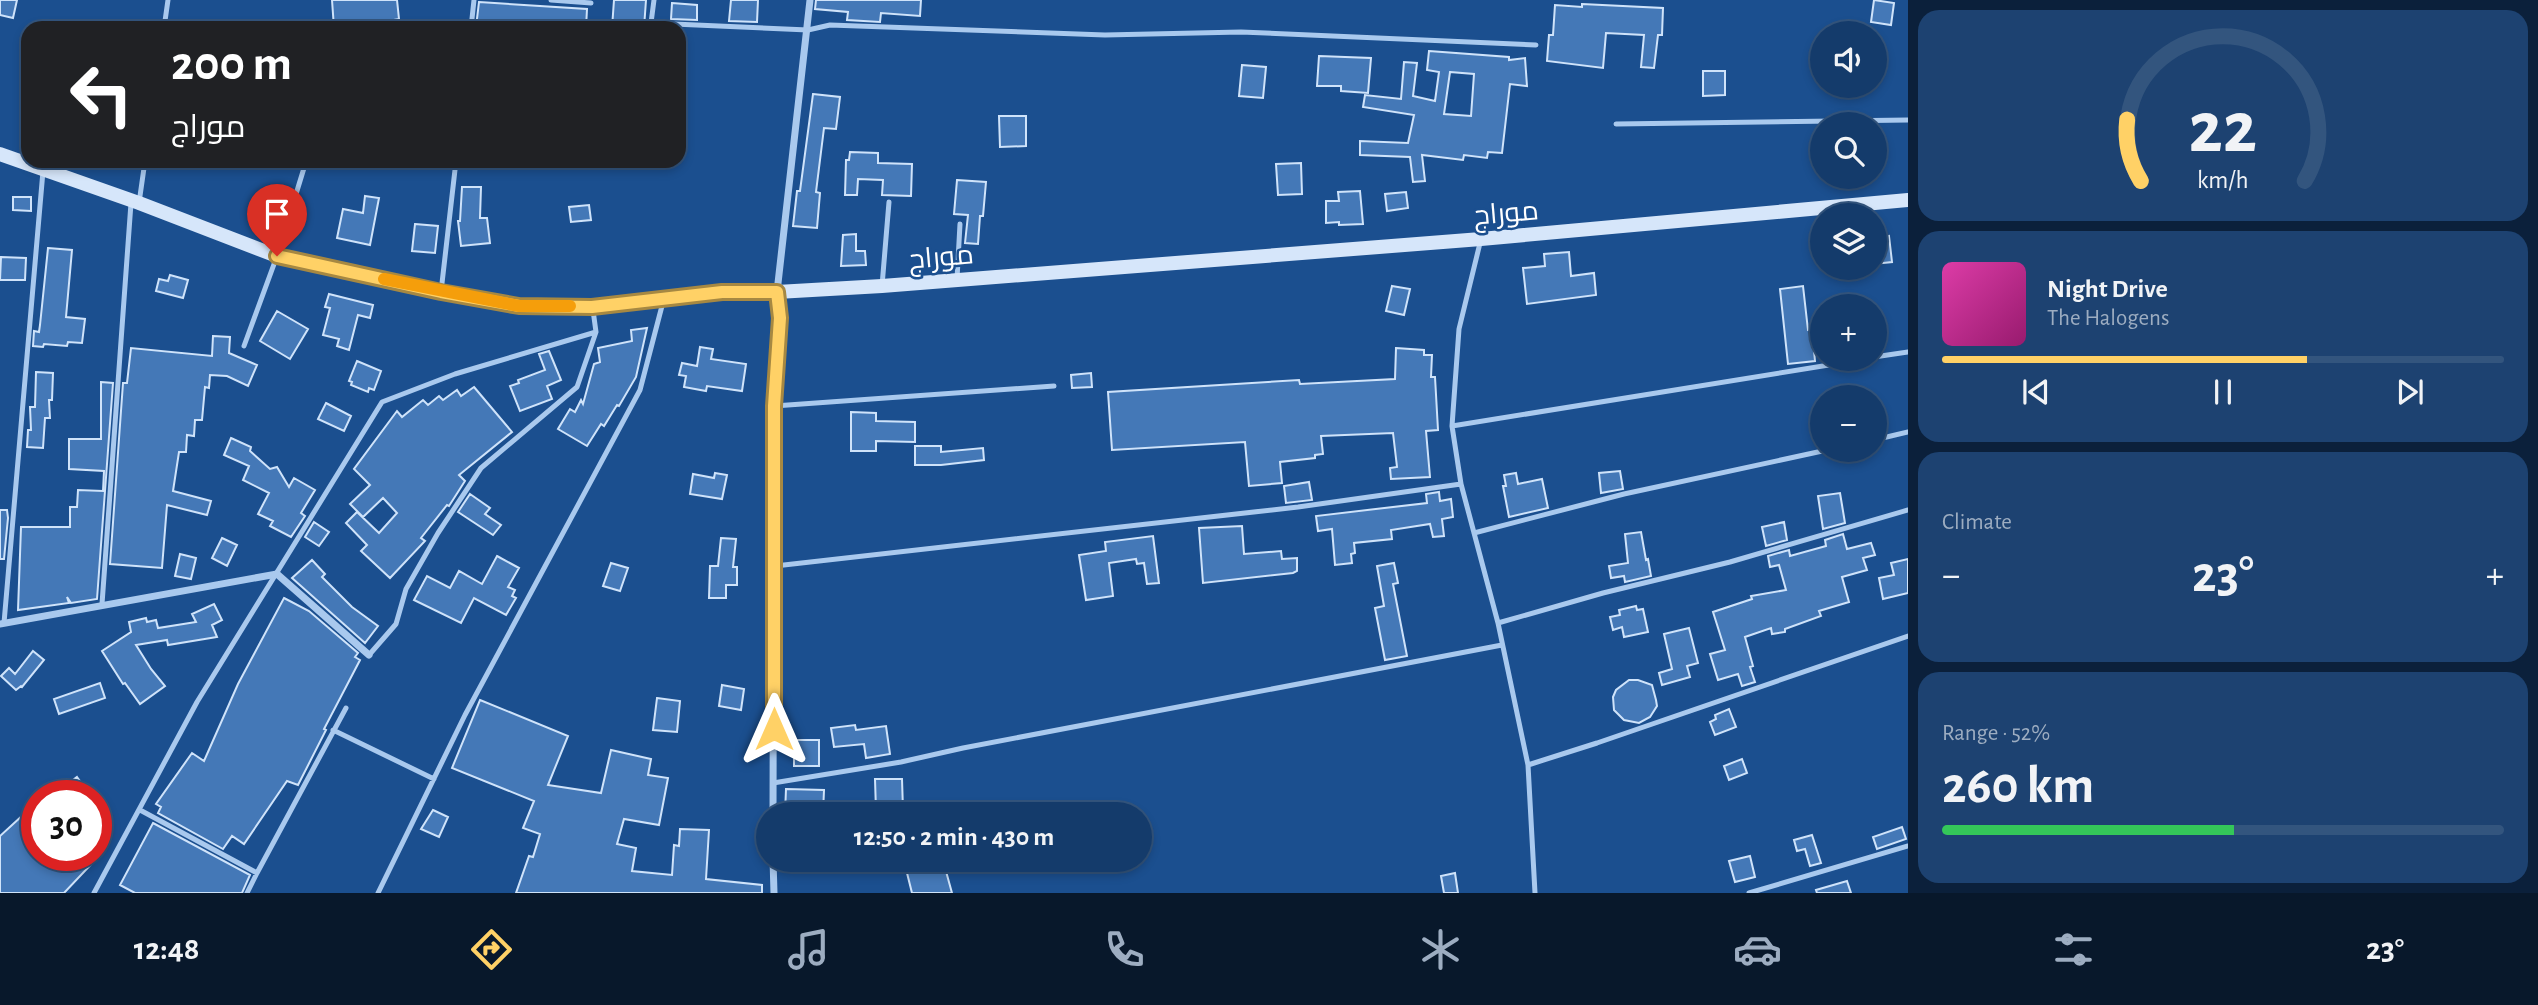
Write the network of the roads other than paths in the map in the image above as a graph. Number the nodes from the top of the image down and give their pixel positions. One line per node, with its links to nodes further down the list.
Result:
1 (168, 0): 7 (lane)
2 (474, 0): 8 (lane)
3 (551, 0): 6 (lane)
4 (653, 0): 9 (lane)
5 (810, 0): 11 (street)
6 (591, 3)
7 (165, 21)
8 (472, 21)
9 (651, 21)
10 (686, 25): 11 (lane)
11 (808, 30): 12 (lane); 31 (street)
12 (1536, 45)
13 (1908, 120): 14 (lane)
14 (1616, 124)
15 (0, 154): 16 (main road, موراج)
16 (21, 162)
17 (35, 168): 21 (main road, موراج)
18 (143, 168): 23 (lane)
19 (304, 168): 27 (lane)
20 (455, 168): 30 (lane)
21 (43, 171): 23 (main road, موراج); 52 (lane)
22 (1908, 200): 26 (main road, موراج)
23 (135, 202): 27 (main road, موراج); 50 (lane)
24 (890, 202): 29 (lane)
25 (960, 224): 28 (lane)
26 (1481, 239): 28 (main road, موراج); 41 (lane)
27 (277, 256): 30 (main road, موراج); 35 (lane)
28 (957, 279): 29 (main road, موراج)
29 (882, 286): 31 (main road, موراج)
30 (441, 292): 33 (main road, موراج)
31 (777, 292): 32 (main road, موراج); 40 (street)
32 (664, 297): 33 (main road, موراج); 59 (lane)
33 (592, 307): 34 (lane)
34 (596, 332): 49 (lane); 55 (lane)
35 (244, 346)
36 (1908, 352): 37 (lane)
37 (1887, 356)
38 (1810, 368): 41 (lane)
39 (1054, 386): 40 (lane)
40 (774, 406): 48 (street)
41 (1452, 426): 45 (lane)
42 (1908, 432): 43 (lane)
43 (1887, 437)
44 (1810, 454): 47 (lane)
45 (1461, 484): 47 (lane); 48 (lane)
46 (1908, 510): 51 (lane)
47 (1474, 533): 51 (lane)
48 (775, 566): 60 (street)
49 (277, 574): 50 (street); 55 (street); 62 (lane)
50 (102, 604): 52 (street)
51 (1498, 623): 54 (lane)
52 (2, 624)
53 (1908, 636): 58 (lane)
54 (1502, 645): 58 (lane); 60 (lane)
55 (369, 655)
56 (346, 708): 57 (lane)
57 (333, 730): 59 (lane); 65 (lane)
58 (1528, 765): 70 (lane)
59 (434, 779): 68 (lane)
60 (773, 783): 61 (street)
61 (773, 802)
62 (140, 810): 65 (lane); 66 (lane)
63 (1908, 846): 71 (lane)
64 (773, 872): 69 (street)
65 (257, 873): 67 (lane)
66 (94, 893)
67 (247, 893)
68 (378, 893)
69 (774, 893)
70 (1535, 893)
71 (1749, 893)

